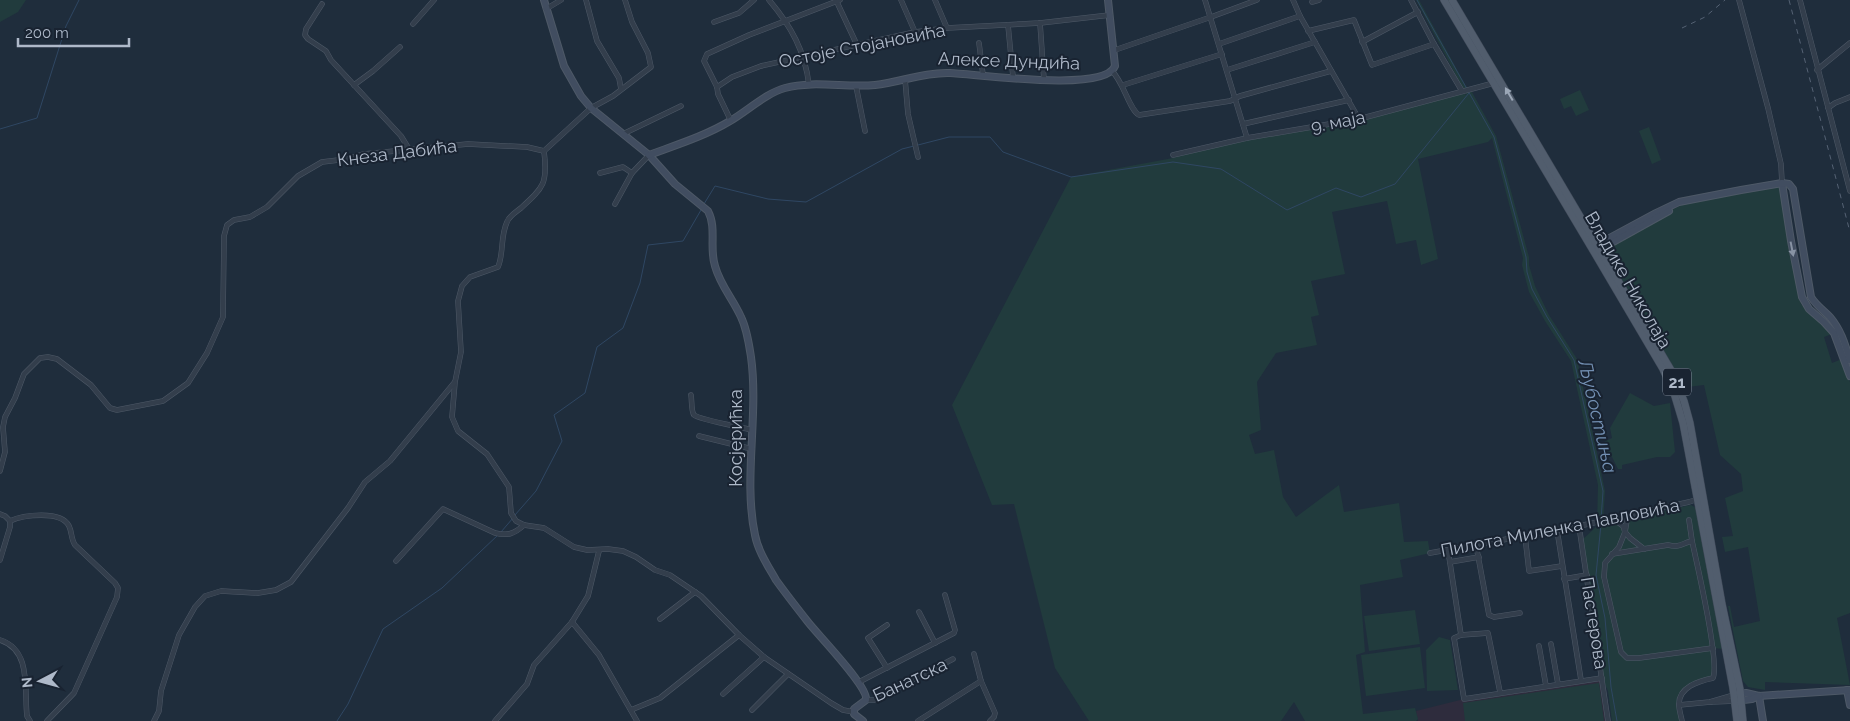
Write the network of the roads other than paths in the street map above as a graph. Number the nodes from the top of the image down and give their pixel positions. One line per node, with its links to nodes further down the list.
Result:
1 (434, 0): 31 (street)
2 (544, 0): 23 (street, Косјерићка)
3 (561, 0): 23 (street)
4 (586, 0): 61 (street)
5 (625, 0): 61 (street)
6 (754, 0): 29 (street)
7 (769, 0): 28 (street)
8 (838, 0): 28 (street); 42 (street)
9 (901, 0): 35 (street)
10 (935, 0): 33 (street)
11 (1108, 0): 25 (street)
12 (1205, 0): 27 (street)
13 (1257, 0): 27 (street)
14 (1293, 0): 26 (street)
15 (1319, 0): 21 (street)
16 (1412, 0): 24 (street)
17 (1444, 0): 55 (main road, Владике Николаја / 21)
18 (1452, 0): 55 (main road, Владике Николаја / 21)
19 (1739, 0): 82 (street)
20 (1800, 0): 48 (street)
21 (1312, 2)
22 (322, 4): 56 (street)
23 (546, 8): 67 (street, Косјерићка)
24 (1418, 12): 37 (street); 41 (street)
25 (1110, 15): 30 (street, Остоје Стојановића); 44 (street)
26 (1300, 16): 34 (street); 40 (street)
27 (1211, 18): 40 (street); 44 (street)
28 (787, 21): 46 (street); 60 (street)
29 (714, 22)
30 (1040, 23): 32 (street, Остоје Стојановића); 54 (street)
31 (413, 24)
32 (1008, 25): 33 (street, Остоје Стојановића); 52 (street)
33 (947, 28): 35 (street, Остоје Стојановића)
34 (1308, 31): 36 (street); 37 (street)
35 (915, 32): 42 (street, Остоје Стојановића)
36 (1315, 42): 47 (street); 50 (street)
37 (1362, 42): 41 (street)
38 (1850, 43): 48 (street)
39 (979, 44): 51 (street)
40 (1219, 44): 45 (street)
41 (1434, 44): 62 (street)
42 (857, 45): 46 (street, Остоје Стојановића)
43 (400, 47): 56 (street)
44 (1115, 50): 49 (street)
45 (1222, 54): 47 (street); 58 (street)
46 (803, 57): 57 (street); 60 (street, Остоје Стојановића)
47 (1227, 70): 64 (street)
48 (1817, 70): 68 (street)
49 (1112, 71): 54 (street, Алексе Дундића); 58 (street)
50 (1331, 71): 64 (street); 65 (street)
51 (983, 75): 52 (street, Алексе Дундића); 53 (street, Алексе Дундића)
52 (1013, 77): 54 (street, Алексе Дундића)
53 (904, 79): 59 (street, Алексе Дундића); 79 (street)
54 (1044, 80)
55 (1497, 81): 62 (street, 9. маја); 87 (main road, Владике Николаја / 21)
56 (354, 85): 75 (street)
57 (809, 85): 59 (street, Алексе Дундића); 70 (street, Алексе Дундића)
58 (1123, 85): 64 (street)
59 (856, 86): 72 (street)
60 (716, 87): 70 (street)
61 (621, 89): 67 (street)
62 (1462, 92): 69 (street, 9. маја)
63 (1850, 97): 68 (street)
64 (1236, 98): 71 (street)
65 (1349, 100): 69 (street); 71 (street)
66 (681, 106): 73 (street)
67 (591, 108): 73 (street, Косјерићка); 76 (street)
68 (1828, 108): 83 (street)
69 (1359, 119): 74 (street, 9. маја)
70 (731, 121): 77 (street, Алексе Дундића)
71 (1243, 124): 74 (street)
72 (865, 131)
73 (623, 134): 77 (street, Косјерићка)
74 (1248, 138): 78 (street, 9. маја)
75 (409, 149): 76 (street, Кнеза Дабића); 97 (street, Кнеза Дабића)
76 (544, 152): 92 (street)
77 (650, 155): 80 (street); 94 (street, Косјерићка)
78 (1174, 155)
79 (918, 157)
80 (632, 172): 81 (street); 84 (street)
81 (600, 173)
82 (1782, 183): 85 (street); 86 (street); 87 (street)
83 (1850, 191)
84 (615, 204)
85 (1798, 224): 86 (street); 88 (street)
86 (1788, 226): 89 (street, one-way to 89)
87 (1596, 249): 98 (main road, Владике Николаја / 21)
88 (1810, 292): 89 (street); 90 (street)
89 (1801, 293): 91 (street)
90 (1850, 360)
91 (1850, 376)
92 (455, 382): 104 (street); 162 (street)
93 (691, 395): 94 (street)
94 (752, 430): 96 (street, Косјерићка)
95 (699, 436): 96 (street)
96 (752, 449): 145 (street, Косјерићка)
97 (0, 471)
98 (1701, 500): 100 (street, Пилота Миленка Павловића); 152 (main road, Владике Николаја / 21)
99 (0, 514): 103 (street)
100 (1631, 514): 101 (street, Пилота Миленка Павловића); 107 (street)
101 (1612, 518): 105 (street, Пилота Миленка Павловића); 107 (street)
102 (1689, 520): 109 (street)
103 (10, 521): 117 (street); 161 (street)
104 (524, 525): 111 (street); 118 (street)
105 (1579, 526): 106 (street, Пилота Миленка Павловића); 121 (street, Пастерова)
106 (1556, 530): 108 (street, Пилота Миленка Павловића); 120 (street)
107 (1625, 532): 113 (street); 115 (street)
108 (1525, 536): 110 (street, Пилота Миленка Павловића); 120 (street)
109 (1692, 541): 113 (street); 136 (street)
110 (1476, 545): 112 (street, Пилота Миленка Павловића); 116 (street)
111 (600, 550): 123 (street); 128 (street)
112 (1448, 550): 114 (street, Пилота Миленка Павловића); 119 (street)
113 (1645, 550): 115 (street)
114 (1430, 553)
115 (1612, 554): 136 (street)
116 (1479, 557): 119 (street); 126 (street)
117 (0, 560)
118 (396, 561)
119 (1450, 562): 131 (street)
120 (1562, 566): 122 (street)
121 (1586, 575): 122 (street); 142 (street, Пастерова)
122 (1564, 580): 143 (street)
123 (695, 592): 127 (street); 130 (street)
124 (945, 596): 133 (street)
125 (919, 612): 133 (street)
126 (1520, 613)
127 (660, 619)
128 (572, 622): 156 (street); 163 (street)
129 (887, 625): 140 (street)
130 (739, 635): 138 (street); 156 (street)
131 (1461, 636): 149 (street); 149 (street)
132 (0, 641): 160 (street)
133 (935, 643): 140 (street)
134 (1551, 644): 146 (street)
135 (1539, 646): 147 (street)
136 (1713, 648): 154 (street)
137 (974, 654): 144 (street)
138 (764, 657): 141 (street); 150 (street)
139 (954, 659): 153 (street, Банатска)
140 (888, 668): 145 (street)
141 (788, 674): 157 (street); 158 (street)
142 (1602, 678): 143 (street); 167 (street, Пастерова)
143 (1581, 680): 146 (street)
144 (981, 681): 159 (street); 166 (street)
145 (859, 682): 153 (street, Косјерићка)
146 (1558, 684): 147 (street)
147 (1546, 686): 149 (street)
148 (1849, 690): 151 (street); 155 (street)
149 (1500, 692)
150 (723, 694)
151 (1759, 696): 152 (street); 171 (street)
152 (1738, 697): 154 (street); 169 (main road, Владике Николаја / 21); 170 (main road, Владике Николаја / 21)
153 (866, 700): 158 (street)
154 (1678, 705): 168 (street)
155 (1850, 705)
156 (631, 710): 164 (street)
157 (752, 710)
158 (854, 712): 165 (street)
159 (991, 720)
160 (30, 721)
161 (47, 721)
162 (154, 721)
163 (495, 721)
164 (637, 721)
165 (862, 721)
166 (918, 721)
167 (1608, 721)
168 (1682, 721)
169 (1737, 721)
170 (1743, 721)
171 (1763, 721)

